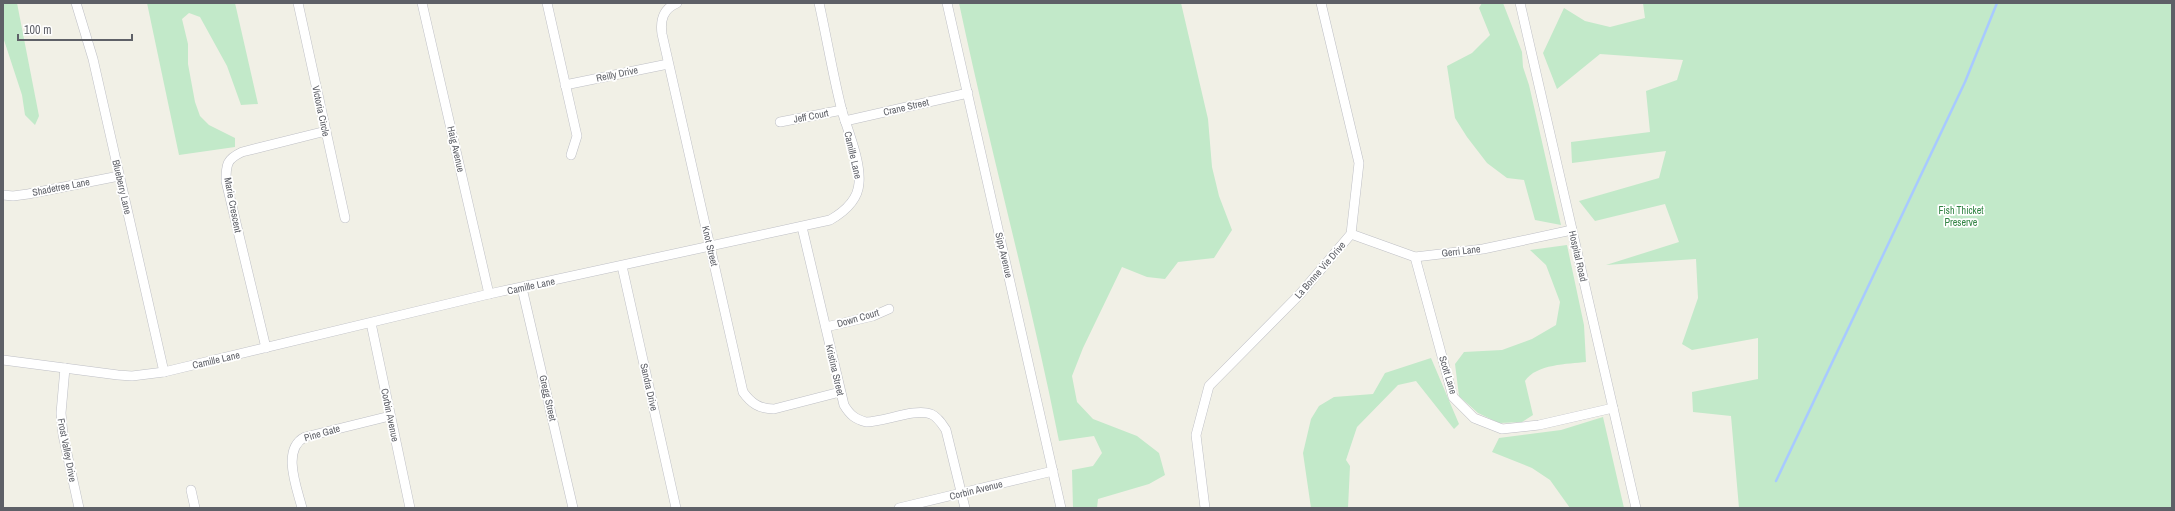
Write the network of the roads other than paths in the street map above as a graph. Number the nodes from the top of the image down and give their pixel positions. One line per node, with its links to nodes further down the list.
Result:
1 (76, 3): 18 (street, Blueberry Lane)
2 (298, 3): 16 (street, Victoria Circle)
3 (422, 3): 28 (street, Haig Avenue)
4 (546, 3): 11 (street)
5 (677, 3): 10 (street, Knot Street)
6 (819, 3): 13 (street, Camille Lane)
7 (947, 3): 12 (street, Sipp Avenue)
8 (1321, 3): 23 (street, La Bonne Vie Drive)
9 (1520, 3): 22 (street, Hospital Road)
10 (668, 64): 11 (street, Reilly Drive); 24 (street, Knot Street)
11 (565, 85): 17 (street)
12 (968, 93): 14 (street, Crane Street); 39 (street, Sipp Avenue)
13 (842, 110): 14 (street, Camille Lane); 15 (street, Jeff Court)
14 (845, 121): 21 (street, Camille Lane)
15 (780, 122)
16 (326, 132): 20 (street, Victoria Circle); 32 (street, Marie Crescent)
17 (571, 156)
18 (119, 176): 19 (street, Shadetree Lane); 35 (street, Blueberry Lane)
19 (3, 195)
20 (345, 218)
21 (802, 227): 24 (street, Camille Lane); 31 (street, Kristina Street)
22 (1572, 230): 25 (street, Gerri Lane); 37 (street, Hospital Road)
23 (1352, 234): 25 (street, Gerri Lane); 51 (street, La Bonne Vie Drive)
24 (709, 245): 26 (street, Camille Lane); 36 (street, Knot Street)
25 (1415, 257): 37 (street, Scott Lane)
26 (622, 266): 27 (street, Camille Lane); 47 (street, Sandra Drive)
27 (522, 288): 28 (street, Camille Lane); 46 (street, Gregg Street)
28 (489, 294): 30 (street, Camille Lane)
29 (889, 309): 31 (street, Down Court)
30 (371, 323): 32 (street, Camille Lane); 38 (street, Corbin Avenue)
31 (826, 327): 36 (street, Kristina Street)
32 (266, 348): 35 (street, Camille Lane)
33 (3, 360): 34 (street, Camille Lane)
34 (65, 368): 35 (street, Camille Lane); 42 (street, Frost Valley Drive)
35 (164, 372)
36 (840, 392): 41 (street, Kristina Street)
37 (1613, 408): 52 (street, Hospital Road)
38 (390, 416): 44 (street, Pine Gate); 45 (street, Corbin Avenue)
39 (1053, 471): 41 (street, Corbin Avenue); 50 (street, Sipp Avenue)
40 (191, 490): 43 (street)
41 (961, 493): 48 (street, Corbin Avenue); 49 (street)
42 (79, 508)
43 (195, 508)
44 (302, 508)
45 (410, 508)
46 (573, 508)
47 (676, 508)
48 (899, 508)
49 (965, 508)
50 (1061, 508)
51 (1205, 508)
52 (1636, 508)

